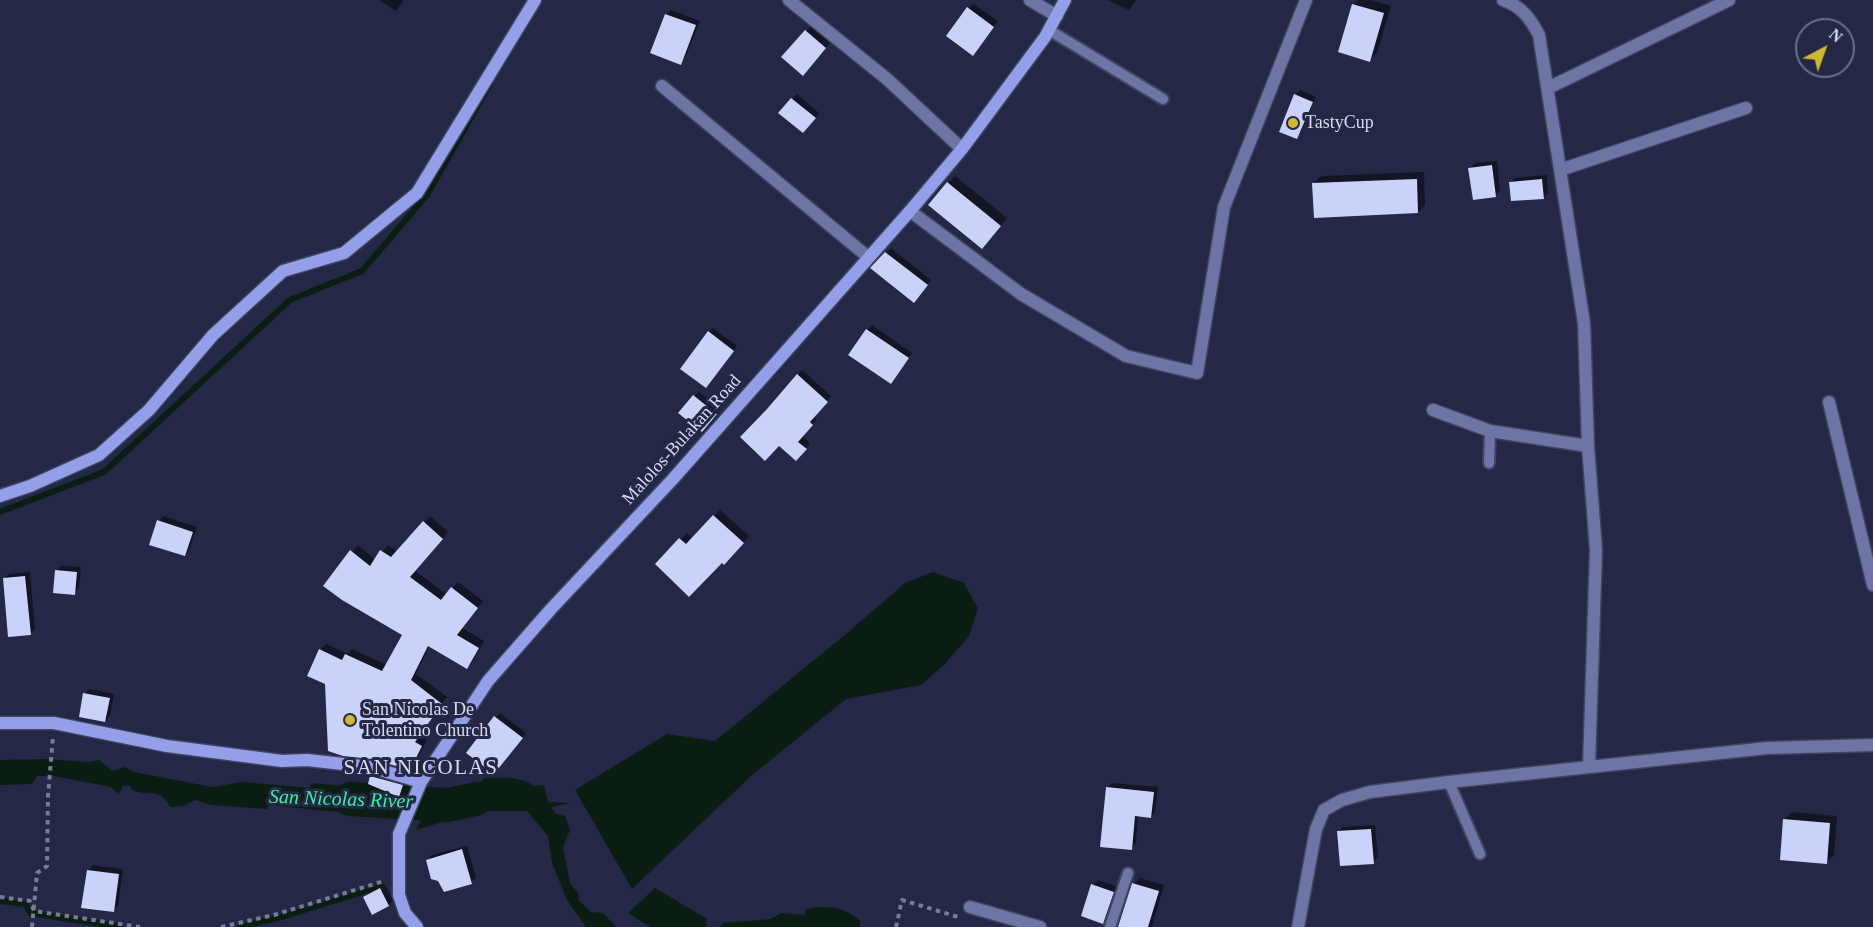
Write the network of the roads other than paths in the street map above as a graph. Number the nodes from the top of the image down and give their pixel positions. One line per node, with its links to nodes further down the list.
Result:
1 (535, 0): 23 (main road)
2 (789, 0): 14 (street)
3 (1029, 0): 8 (street)
4 (1065, 0): 8 (main road, Malolos-Bulakan Road)
5 (1306, 0): 16 (street)
6 (1503, 0): 11 (street)
7 (1729, 0): 11 (street)
8 (1057, 16): 9 (main road, Malolos-Bulakan Road)
9 (1049, 30): 12 (lane); 14 (main road, Malolos-Bulakan Road)
10 (662, 86): 17 (street)
11 (1548, 87): 15 (street)
12 (1162, 99)
13 (1746, 108): 15 (street)
14 (962, 149): 16 (main road, Malolos-Bulakan Road)
15 (1560, 170): 21 (street)
16 (910, 211): 17 (main road, Malolos-Bulakan Road)
17 (868, 257): 28 (main road, Malolos-Bulakan Road)
18 (1829, 402): 24 (street)
19 (1433, 410): 20 (street)
20 (1490, 431): 21 (street); 22 (lane)
21 (1587, 446): 27 (street)
22 (1489, 463)
23 (0, 496)
24 (1873, 585)
25 (0, 723): 28 (main road)
26 (1873, 745): 27 (street)
27 (1589, 767): 29 (street)
28 (421, 782): 33 (main road, Malolos-Bulakan Road)
29 (1449, 782): 30 (lane); 36 (street)
30 (1480, 854)
31 (1128, 873): 35 (lane)
32 (970, 907): 34 (street)
33 (417, 927)
34 (1040, 927)
35 (1110, 927)
36 (1298, 927)

